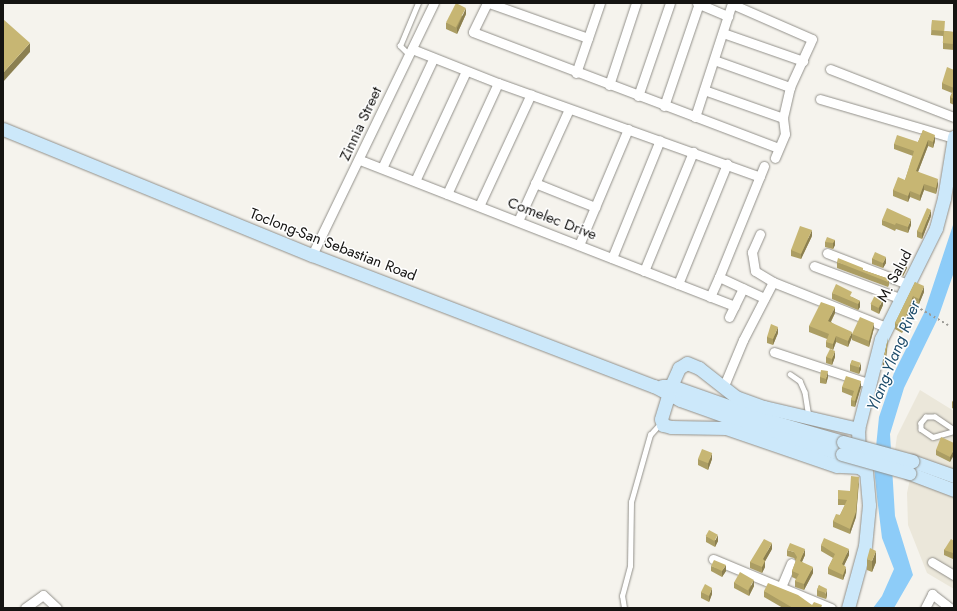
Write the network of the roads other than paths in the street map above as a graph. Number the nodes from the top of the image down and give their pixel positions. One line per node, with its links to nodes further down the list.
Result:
1 (418, 3): 12 (lane)
2 (434, 3): 12 (street, Zinnia Street)
3 (488, 3): 11 (street); 18 (street)
4 (599, 3): 11 (street)
5 (636, 3): 20 (street)
6 (670, 3): 24 (street)
7 (698, 3): 9 (street); 26 (street)
8 (732, 3): 9 (street); 15 (street)
9 (728, 16): 10 (street)
10 (723, 33): 14 (street); 15 (street)
11 (588, 38): 18 (street)
12 (410, 52): 13 (street); 38 (street, Zinnia Street)
13 (433, 59): 17 (street); 41 (street)
14 (714, 60): 21 (street); 22 (street)
15 (803, 61): 21 (street)
16 (830, 69): 28 (street)
17 (466, 71): 19 (street); 43 (street)
18 (576, 73): 20 (street)
19 (498, 83): 23 (street); 45 (street)
20 (609, 86): 24 (street)
21 (790, 87): 30 (street)
22 (704, 90): 29 (street); 30 (street)
23 (531, 94): 27 (street); 46 (street)
24 (638, 96): 26 (street)
25 (820, 99): 33 (street)
26 (664, 106): 29 (street)
27 (569, 109): 32 (street); 44 (street)
28 (954, 117)
29 (695, 118): 35 (street)
30 (783, 118): 35 (street)
31 (3, 129): 52 (main road, Toclong-San Sebastian Road)
32 (628, 129): 34 (street); 47 (street)
33 (954, 137): 59 (main road, M. Salud)
34 (660, 140): 36 (street); 53 (street)
35 (778, 148): 37 (street)
36 (693, 152): 39 (street); 55 (street)
37 (775, 158)
38 (360, 160): 41 (street, Comelec Drive); 52 (street, Zinnia Street)
39 (728, 164): 42 (street); 58 (street)
40 (764, 166): 42 (street)
41 (382, 168): 43 (street, Comelec Drive)
42 (760, 177): 56 (street)
43 (415, 181): 45 (street, Comelec Drive)
44 (535, 183): 47 (street); 48 (street)
45 (447, 194): 46 (street, Comelec Drive)
46 (479, 206): 48 (street, Comelec Drive)
47 (595, 206): 50 (street)
48 (518, 221): 50 (street, Comelec Drive)
49 (760, 234): 57 (street)
50 (579, 245): 53 (street, Comelec Drive)
51 (827, 253): 59 (street)
52 (312, 255): 71 (main road, Toclong-San Sebastian Road)
53 (612, 258): 55 (street, Comelec Drive)
54 (814, 266): 63 (street)
55 (644, 271): 58 (street, Comelec Drive)
56 (719, 277): 60 (street); 61 (street)
57 (773, 282): 62 (street); 66 (street)
58 (678, 284): 61 (street, Comelec Drive)
59 (910, 284): 63 (main road, M. Salud)
60 (743, 288): 62 (street); 64 (street)
61 (710, 296): 64 (street, Comelec Drive)
62 (764, 298): 70 (street)
63 (904, 300): 66 (main road, M. Salud)
64 (735, 306): 65 (street)
65 (730, 317)
66 (886, 327): 69 (main road, M. Salud)
67 (774, 352): 69 (street)
68 (790, 374): 72 (lane)
69 (871, 384): 74 (main road, M. Salud)
70 (723, 388): 71 (main road); 72 (main road)
71 (669, 390): 73 (main road); 77 (main road, Toclong-San Sebastian Road, bridge)
72 (810, 418): 74 (main road)
73 (662, 422): 76 (main road); 87 (lane)
74 (858, 429): 76 (main road, M. Salud)
75 (954, 431): 75 (lane)
76 (859, 467): 89 (main road)
77 (910, 467): 78 (main road); 79 (main road)
78 (954, 476)
79 (954, 490)
80 (713, 559): 84 (street)
81 (932, 562): 83 (street)
82 (791, 563): 84 (street)
83 (954, 575)
84 (781, 588): 88 (street)
85 (25, 608): 86 (street)
86 (57, 608)
87 (624, 608)
88 (831, 608)
89 (848, 608)
90 (925, 608): 91 (street)
91 (950, 608)

